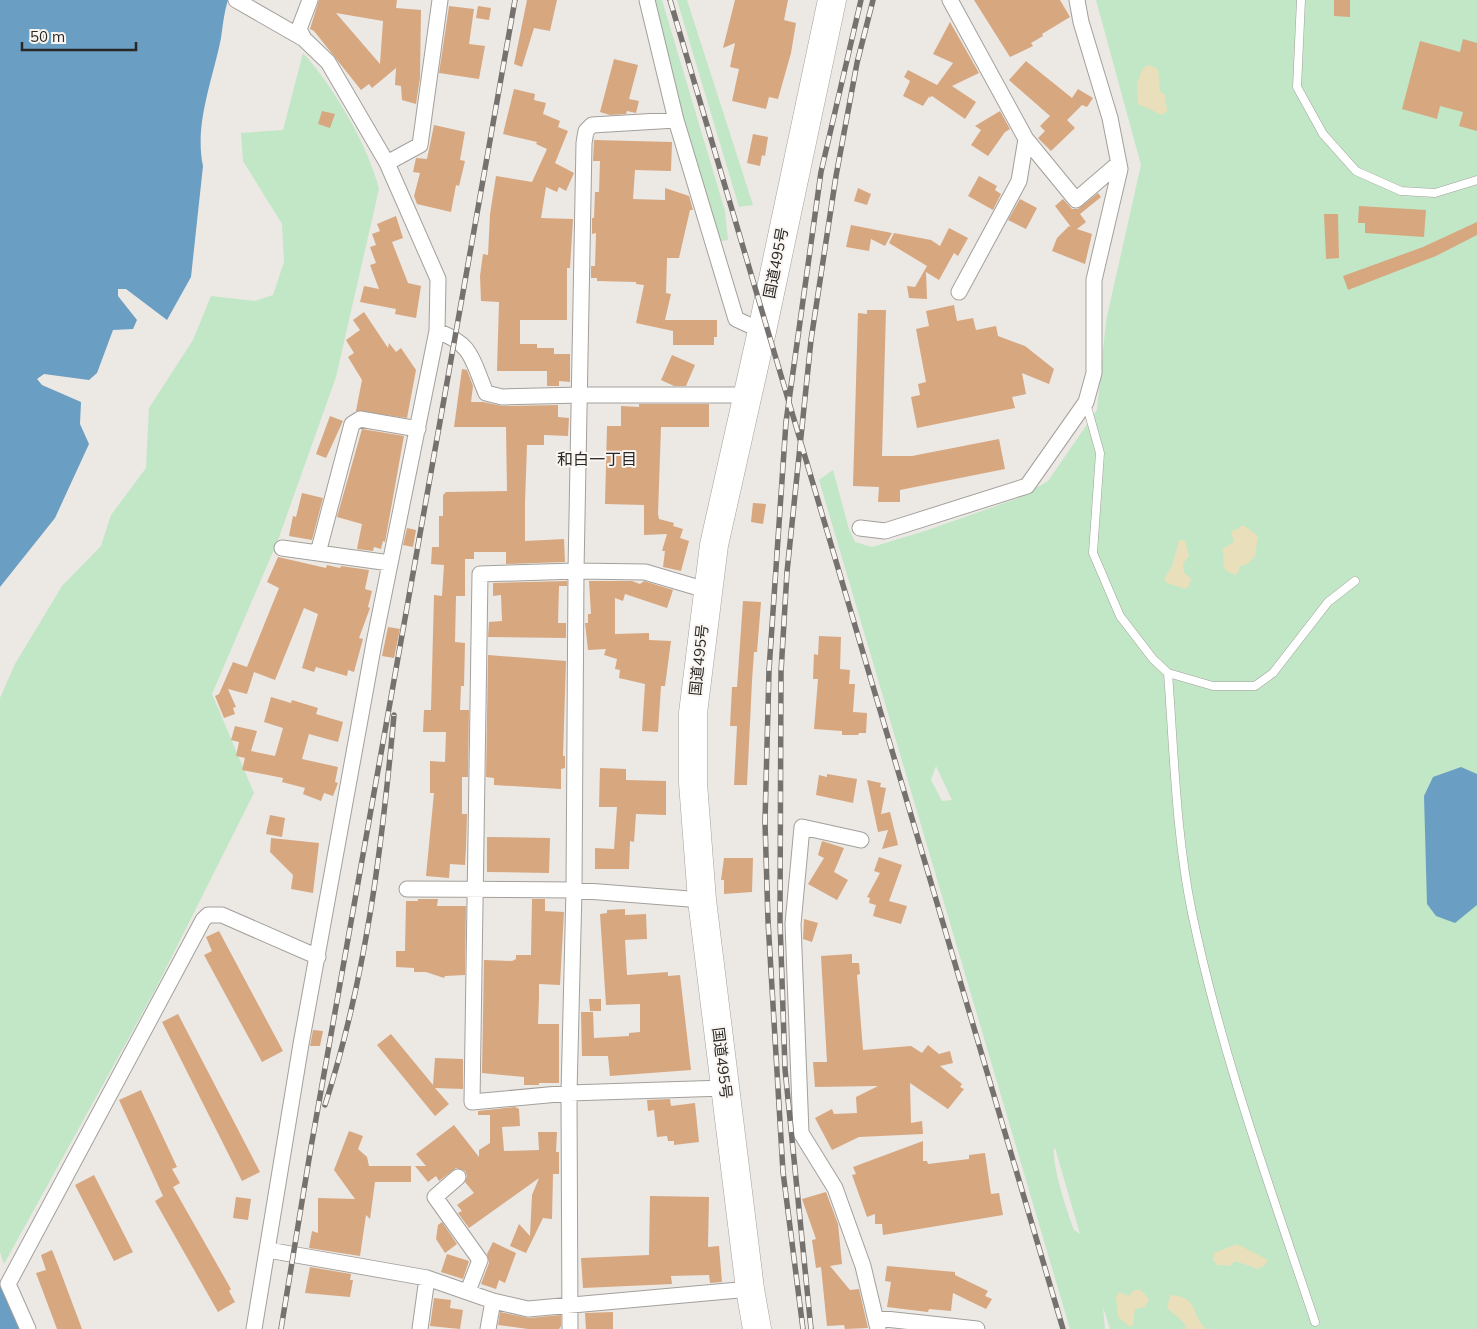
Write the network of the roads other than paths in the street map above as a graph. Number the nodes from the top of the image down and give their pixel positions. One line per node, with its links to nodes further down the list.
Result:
1 (236, 0): 9 (street)
2 (310, 0): 9 (street)
3 (440, 0): 12 (street)
4 (647, 0): 10 (street)
5 (832, 0): 17 (highway, 国道495号)
6 (950, 0): 11 (street)
7 (1077, 0): 13 (street)
8 (1301, 0): 14 (lane)
9 (304, 39): 12 (street)
10 (676, 120): 17 (street); 18 (street)
11 (1026, 139): 13 (street); 15 (street)
12 (386, 163): 16 (street)
13 (1119, 163): 20 (street)
14 (1477, 180)
15 (959, 292)
16 (437, 331): 18 (street); 21 (street)
17 (762, 331): 19 (highway, 国道495号)
18 (580, 395): 19 (street); 26 (street)
19 (748, 395): 28 (highway, 国道495号)
20 (1086, 402): 22 (street); 29 (lane)
21 (418, 429): 24 (street); 25 (street)
22 (860, 528)
23 (282, 548): 24 (street)
24 (318, 553): 25 (street)
25 (390, 563): 35 (street)
26 (576, 571): 28 (street); 32 (street); 33 (street)
27 (1355, 581): 29 (lane)
28 (706, 590): 34 (highway, 国道495号)
29 (1168, 673): 45 (lane)
30 (861, 840): 46 (street)
31 (407, 889): 33 (street)
32 (574, 890): 33 (street); 34 (street); 37 (street)
33 (475, 891): 37 (street)
34 (702, 900): 36 (highway, 国道495号)
35 (318, 957): 39 (street); 47 (street)
36 (725, 1088): 37 (street); 41 (highway, 国道495号)
37 (569, 1093): 44 (street)
38 (458, 1177): 42 (street)
39 (268, 1250): 40 (street); 48 (street)
40 (427, 1278): 42 (street); 49 (street)
41 (750, 1289): 44 (street); 52 (highway, 国道495号)
42 (468, 1291): 43 (street)
43 (493, 1301): 44 (street); 50 (street)
44 (571, 1305): 51 (street)
45 (1315, 1322)
46 (877, 1323): 53 (street)
47 (28, 1329)
48 (254, 1329)
49 (420, 1329)
50 (488, 1329)
51 (570, 1329)
52 (757, 1329)
53 (977, 1329)

